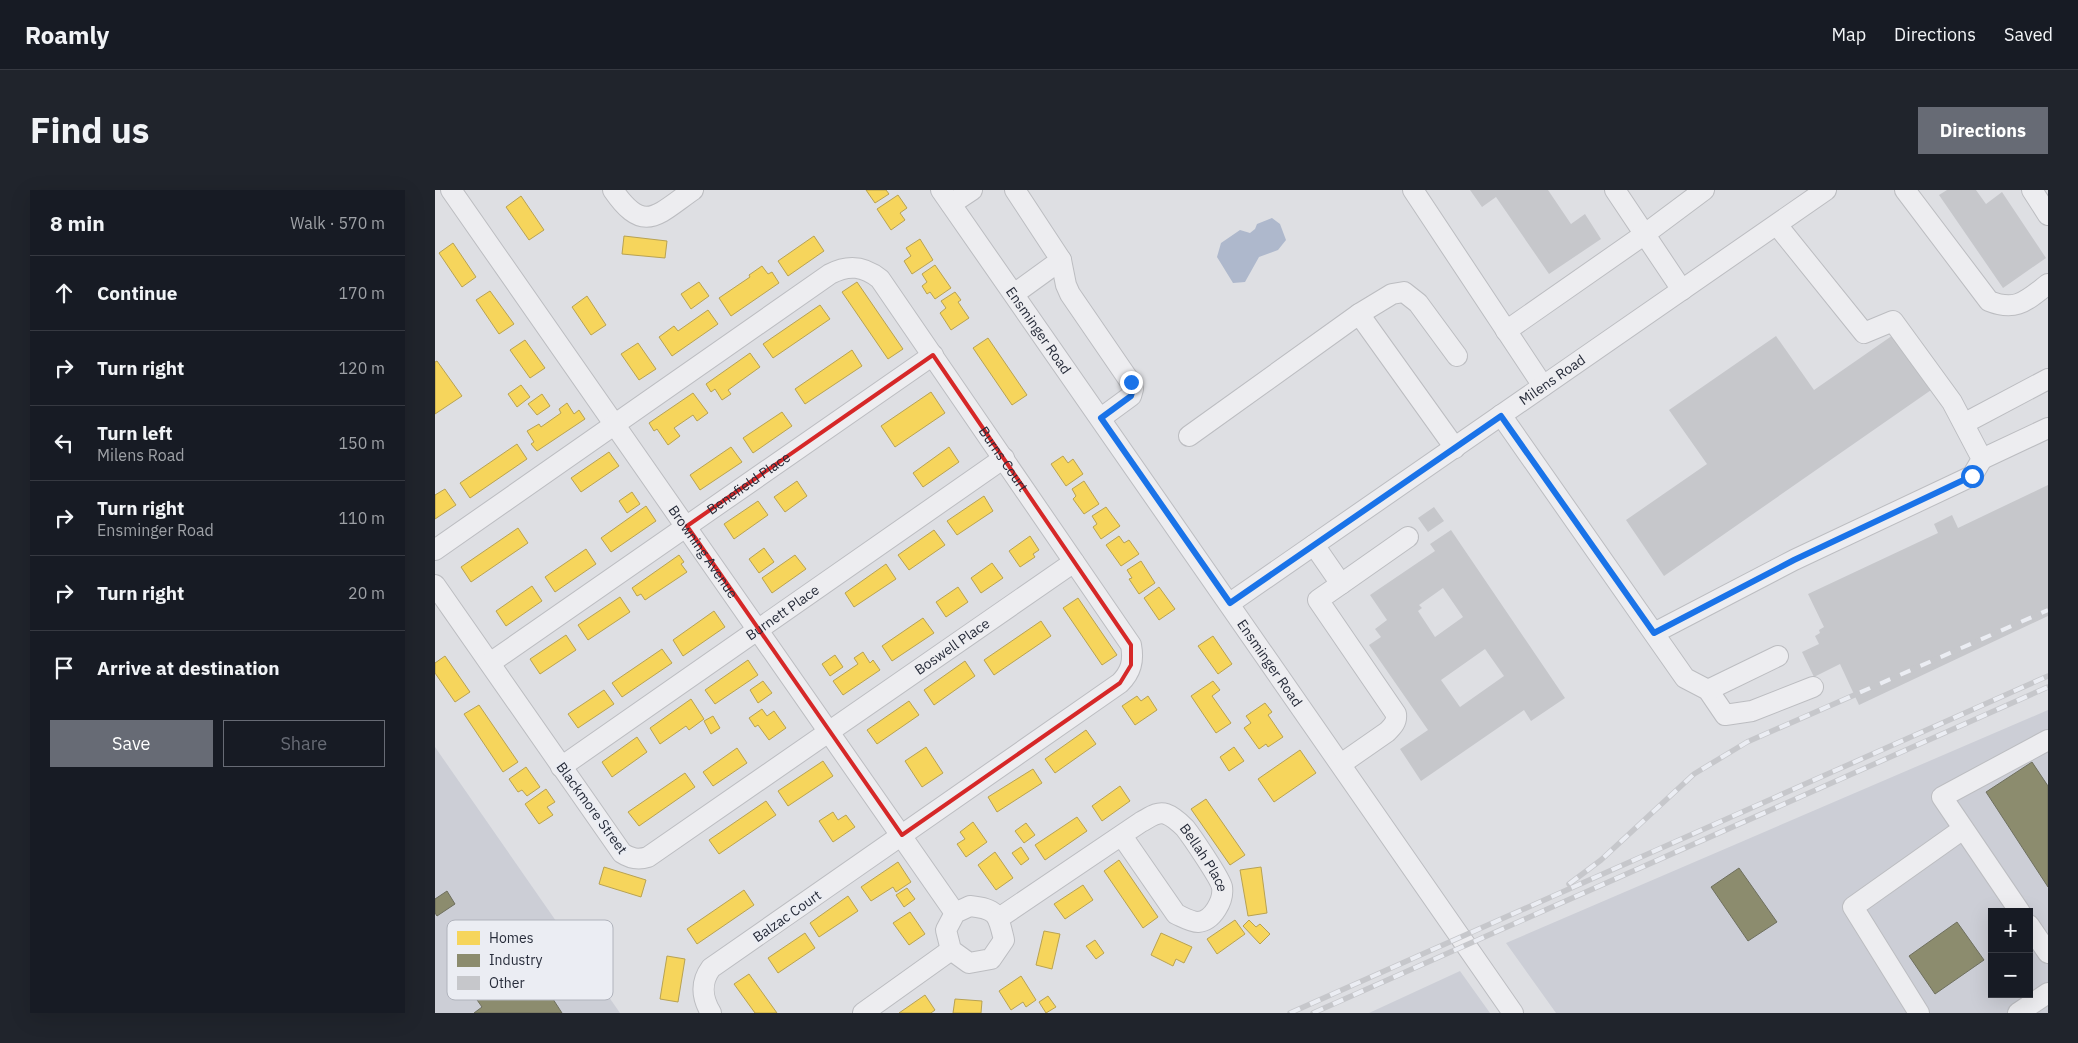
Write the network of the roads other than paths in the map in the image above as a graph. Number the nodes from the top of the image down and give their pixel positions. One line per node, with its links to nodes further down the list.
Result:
1 (451, 190): 29 (street, Browning Avenue)
2 (613, 190): 3 (street)
3 (693, 190)
4 (972, 190): 12 (street)
5 (1015, 190): 17 (street)
6 (1413, 190): 22 (street)
7 (1615, 190): 16 (street)
8 (1704, 190): 16 (street)
9 (1826, 190): 13 (street, Milens Road)
10 (1905, 190): 18 (street)
11 (2032, 190): 14 (street)
12 (946, 197): 20 (street, Ensminger Road)
13 (1799, 198): 15 (street, Milens Road)
14 (2048, 215)
15 (1777, 225): 19 (street, Milens Road); 30 (street)
16 (1645, 234): 19 (street); 22 (street)
17 (1061, 260): 20 (street); 28 (street)
18 (2048, 284)
19 (1682, 290): 26 (street, Milens Road)
20 (1014, 294): 28 (street, Ensminger Road)
21 (1359, 314): 24 (street); 32 (street); 33 (street)
22 (1507, 330): 26 (street)
23 (933, 355): 29 (street, Burns Court); 34 (street, Burns Court); 36 (street, Benefield Place)
24 (1457, 356)
25 (2048, 379): 30 (street)
26 (1543, 386): 27 (street, Milens Road)
27 (1501, 416): 33 (street, Milens Road); 45 (street)
28 (1101, 418): 43 (street, Ensminger Road)
29 (615, 423): 36 (street, Browning Avenue); 39 (street)
30 (1965, 423): 35 (street)
31 (2048, 428): 35 (street)
32 (1189, 436)
33 (1455, 448): 38 (street, Milens Road)
34 (1004, 458): 40 (street, Burns Court); 44 (street, Burnett Place)
35 (1982, 459): 45 (street)
36 (687, 526): 44 (street, Browning Avenue); 47 (street, Benefield Place)
37 (1408, 537): 41 (street)
38 (1314, 545): 41 (street); 43 (street, Milens Road)
39 (435, 550)
40 (1074, 562): 50 (street, Boswell Place); 55 (street, Burns Court)
41 (1341, 584): 52 (street)
42 (435, 585): 47 (street, Blackmore Street)
43 (1230, 603): 52 (street, Ensminger Road)
44 (759, 629): 50 (street, Browning Avenue); 53 (street, Burnett Place)
45 (1654, 633): 49 (street)
46 (1778, 656): 49 (street)
47 (490, 664): 53 (street, Blackmore Street)
48 (1813, 688): 49 (street)
49 (1708, 690)
50 (830, 732): 53 (street, Blackmore Street); 55 (street, Browning Avenue)
51 (2048, 740): 54 (street)
52 (1341, 764): 66 (street, Ensminger Road)
53 (561, 767)
54 (1963, 829): 57 (street); 67 (street)
55 (902, 835): 58 (street, Browning Avenue); 64 (street, Balzac Court)
56 (1122, 836): 56 (street, Bellah Place); 59 (street, Bellah Place)
57 (2017, 908)
58 (955, 913): 59 (street); 61 (street)
59 (999, 918): 61 (street)
60 (2033, 931): 62 (street)
61 (951, 950): 65 (street)
62 (2048, 953)
63 (2048, 993): 68 (street)
64 (711, 1013)
65 (863, 1013)
66 (1513, 1013)
67 (1919, 1013)
68 (2018, 1013)

